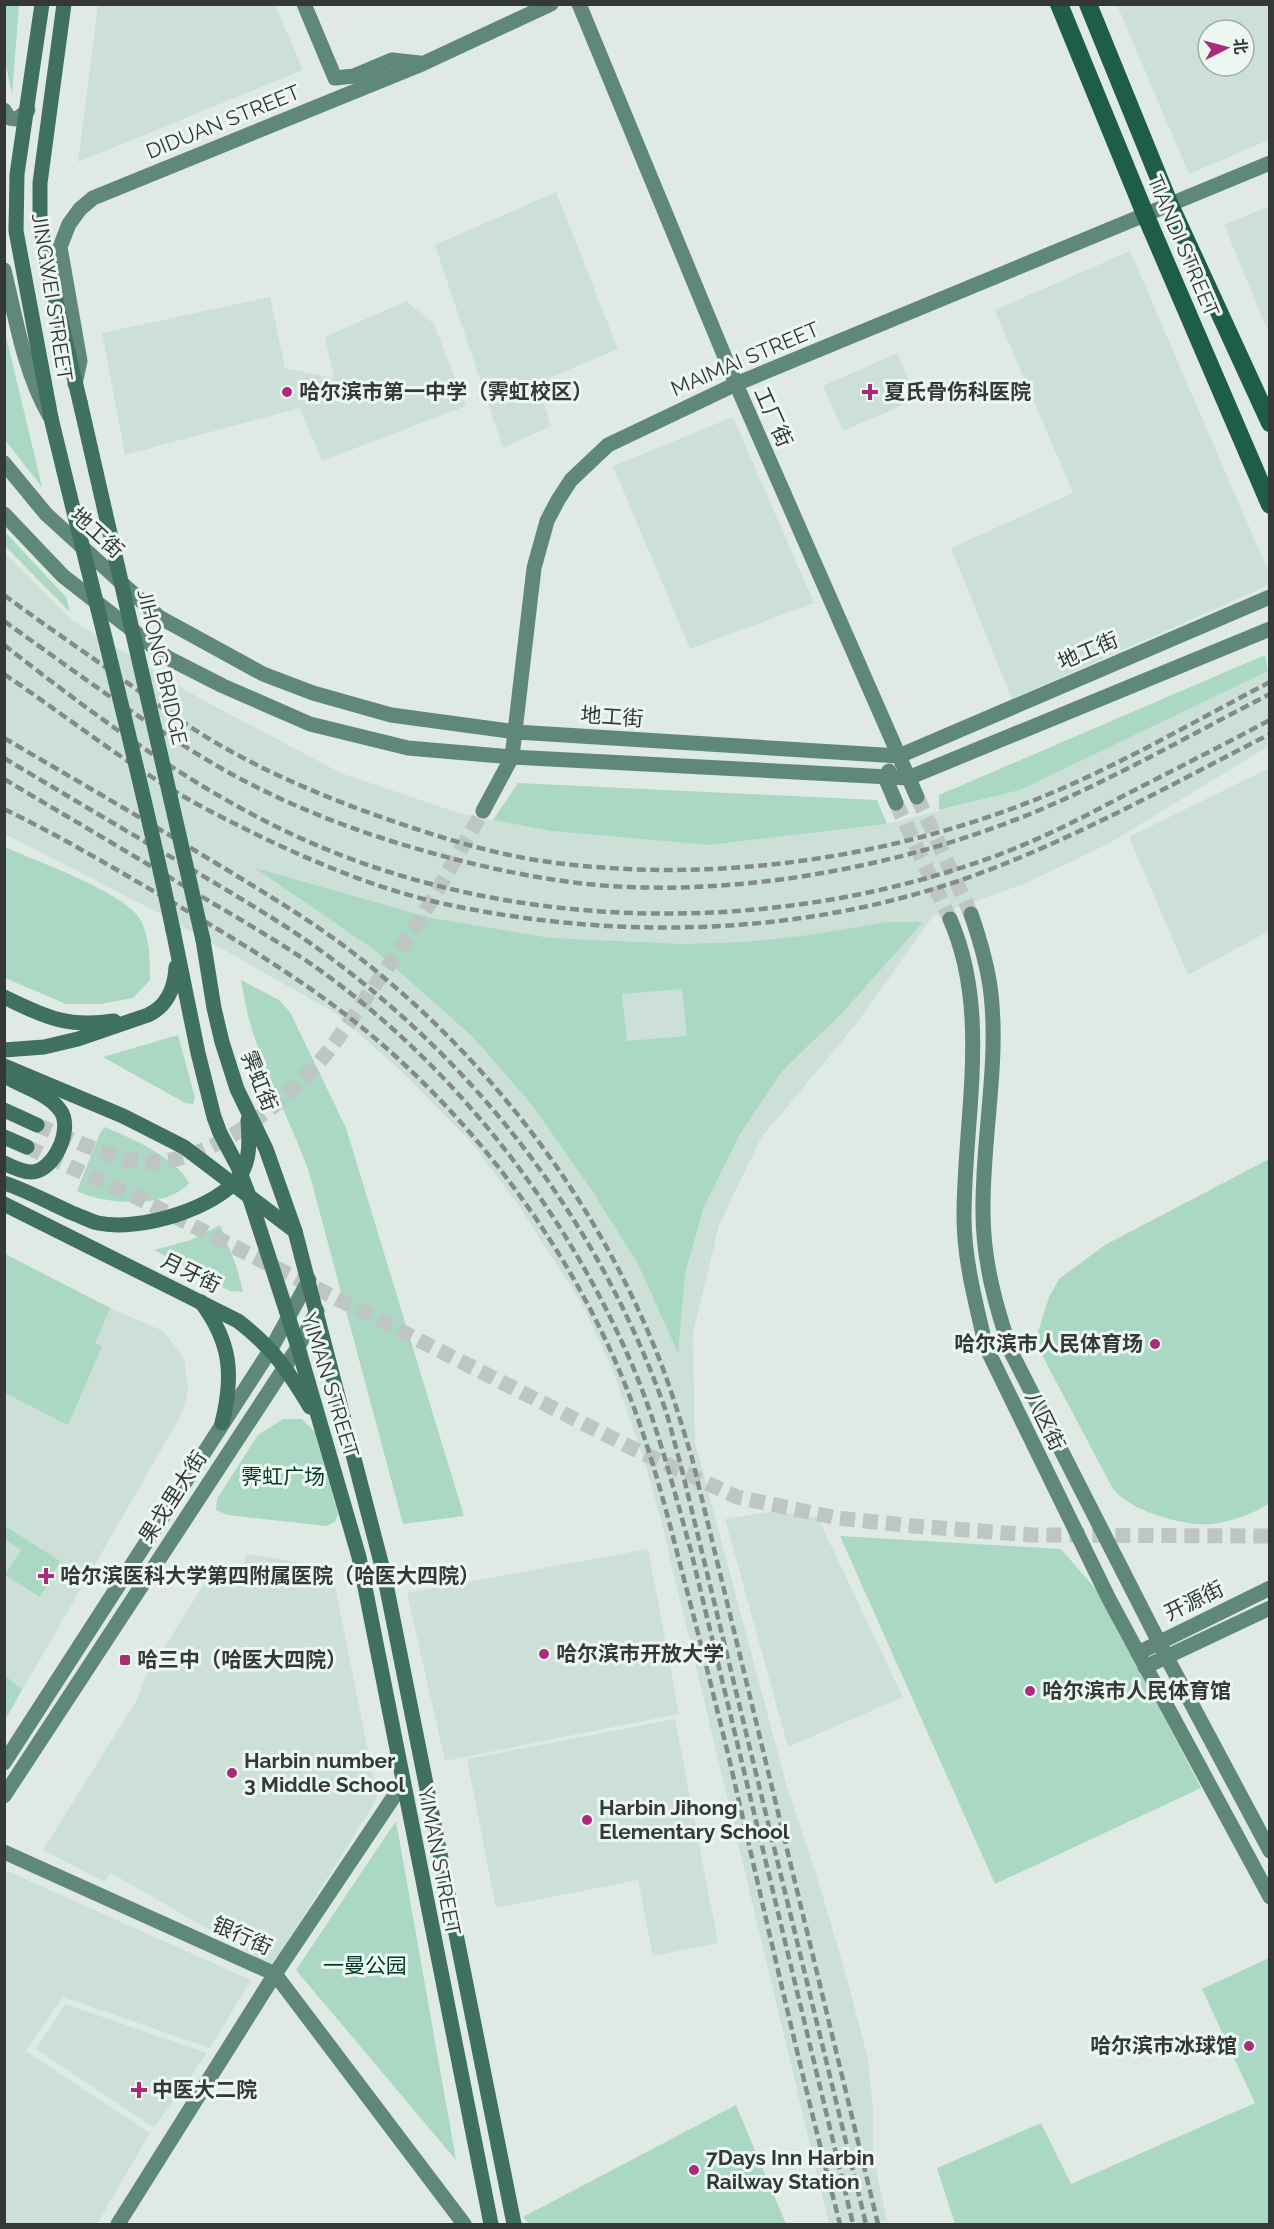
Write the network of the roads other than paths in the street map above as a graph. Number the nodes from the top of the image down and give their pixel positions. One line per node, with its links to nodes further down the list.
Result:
1 (42, 4): 10 (main road, JINGWEI STREET)
2 (64, 4): 15 (main road, JINGWEI STREET)
3 (304, 4): 8 (main road)
4 (551, 4): 8 (main road, DIDUAN STREET)
5 (579, 4): 16 (main road, 工厂街)
6 (1059, 4): 13 (highway, TIANDI STREET)
7 (1089, 4): 12 (highway, TIANDI STREET)
8 (422, 64): 15 (main road, DIDUAN STREET)
9 (4, 110): 10 (main road)
10 (28, 110): 17 (main road, JINGWEI STREET)
11 (1269, 163): 12 (main road, MAIMAI STREET)
12 (1169, 203): 13 (main road, MAIMAI STREET); 18 (highway, TIANDI STREET)
13 (1145, 214): 16 (main road, MAIMAI STREET); 20 (highway, TIANDI STREET)
14 (4, 270): 17 (main road)
15 (75, 384): 34 (main road, JIHONG BRIDGE, bridge)
16 (736, 384): 24 (main road, MAIMAI STREET); 25 (main road, 工厂街)
17 (51, 418): 35 (main road, bridge)
18 (1269, 423)
19 (4, 463): 24 (main road, 地工街)
20 (1269, 505)
21 (4, 514): 26 (main road)
22 (1269, 597): 25 (main road, 地工街)
23 (1269, 629): 28 (main road)
24 (516, 732): 25 (main road, 地工街); 26 (main road, MAIMAI STREET)
25 (898, 756): 27 (main road); 28 (main road, 工厂街)
26 (512, 757): 27 (main road); 31 (main road, MAIMAI STREET)
27 (885, 777): 28 (main road); 30 (main road)
28 (908, 778): 29 (main road, 工厂街)
29 (917, 797)
30 (896, 802)
31 (483, 811)
32 (971, 914): 63 (main road, 八区街)
33 (950, 919): 65 (main road, 八区街)
34 (203, 940): 41 (main road, 霁虹街)
35 (177, 949): 37 (main road); 47 (main road)
36 (4, 997): 37 (main road)
37 (138, 1018): 38 (main road)
38 (4, 1050)
39 (4, 1066): 47 (main road)
40 (4, 1076): 46 (main road)
41 (246, 1107): 47 (main road); 51 (main road, 霁虹街)
42 (4, 1110): 43 (main road)
43 (37, 1125)
44 (4, 1137): 45 (main road)
45 (27, 1147)
46 (4, 1163)
47 (236, 1179): 48 (main road, 月牙街); 49 (main road)
48 (4, 1183)
49 (249, 1196): 51 (main road); 55 (main road, YIMAN STREET)
50 (4, 1204): 53 (main road, 月牙街)
51 (295, 1231): 52 (main road, YIMAN STREET)
52 (309, 1280): 54 (main road, YIMAN STREET); 55 (main road, 果戈里大街)
53 (199, 1300): 57 (main road, 月牙街); 59 (main road)
54 (317, 1311): 56 (main road, 果戈里大街); 76 (main road, YIMAN STREET)
55 (288, 1319): 56 (main road, YIMAN STREET); 57 (main road, 果戈里大街)
56 (298, 1347): 58 (main road, 果戈里大街); 60 (main road, YIMAN STREET)
57 (271, 1349): 58 (main road, 月牙街); 59 (main road, 果戈里大街)
58 (285, 1366): 60 (main road, 月牙街); 68 (main road, 果戈里大街)
59 (222, 1423): 66 (main road, 果戈里大街)
60 (321, 1425): 67 (main road, YIMAN STREET)
61 (1269, 1588): 63 (main road, 开源街)
62 (1269, 1608): 64 (main road, 开源街)
63 (1159, 1642): 64 (main road, 八区街); 65 (main road, 开源街)
64 (1166, 1656): 65 (main road, 开源街); 69 (main road, 八区街)
65 (1141, 1660): 71 (main road, 八区街)
66 (4, 1763)
67 (403, 1783): 72 (main road); 75 (main road, YIMAN STREET)
68 (4, 1796)
69 (1269, 1851)
70 (4, 1852): 72 (main road, 银行街)
71 (1269, 1897)
72 (275, 1974): 73 (main road); 74 (main road, 银行街)
73 (118, 2224)
74 (464, 2224)
75 (491, 2224)
76 (514, 2224)

